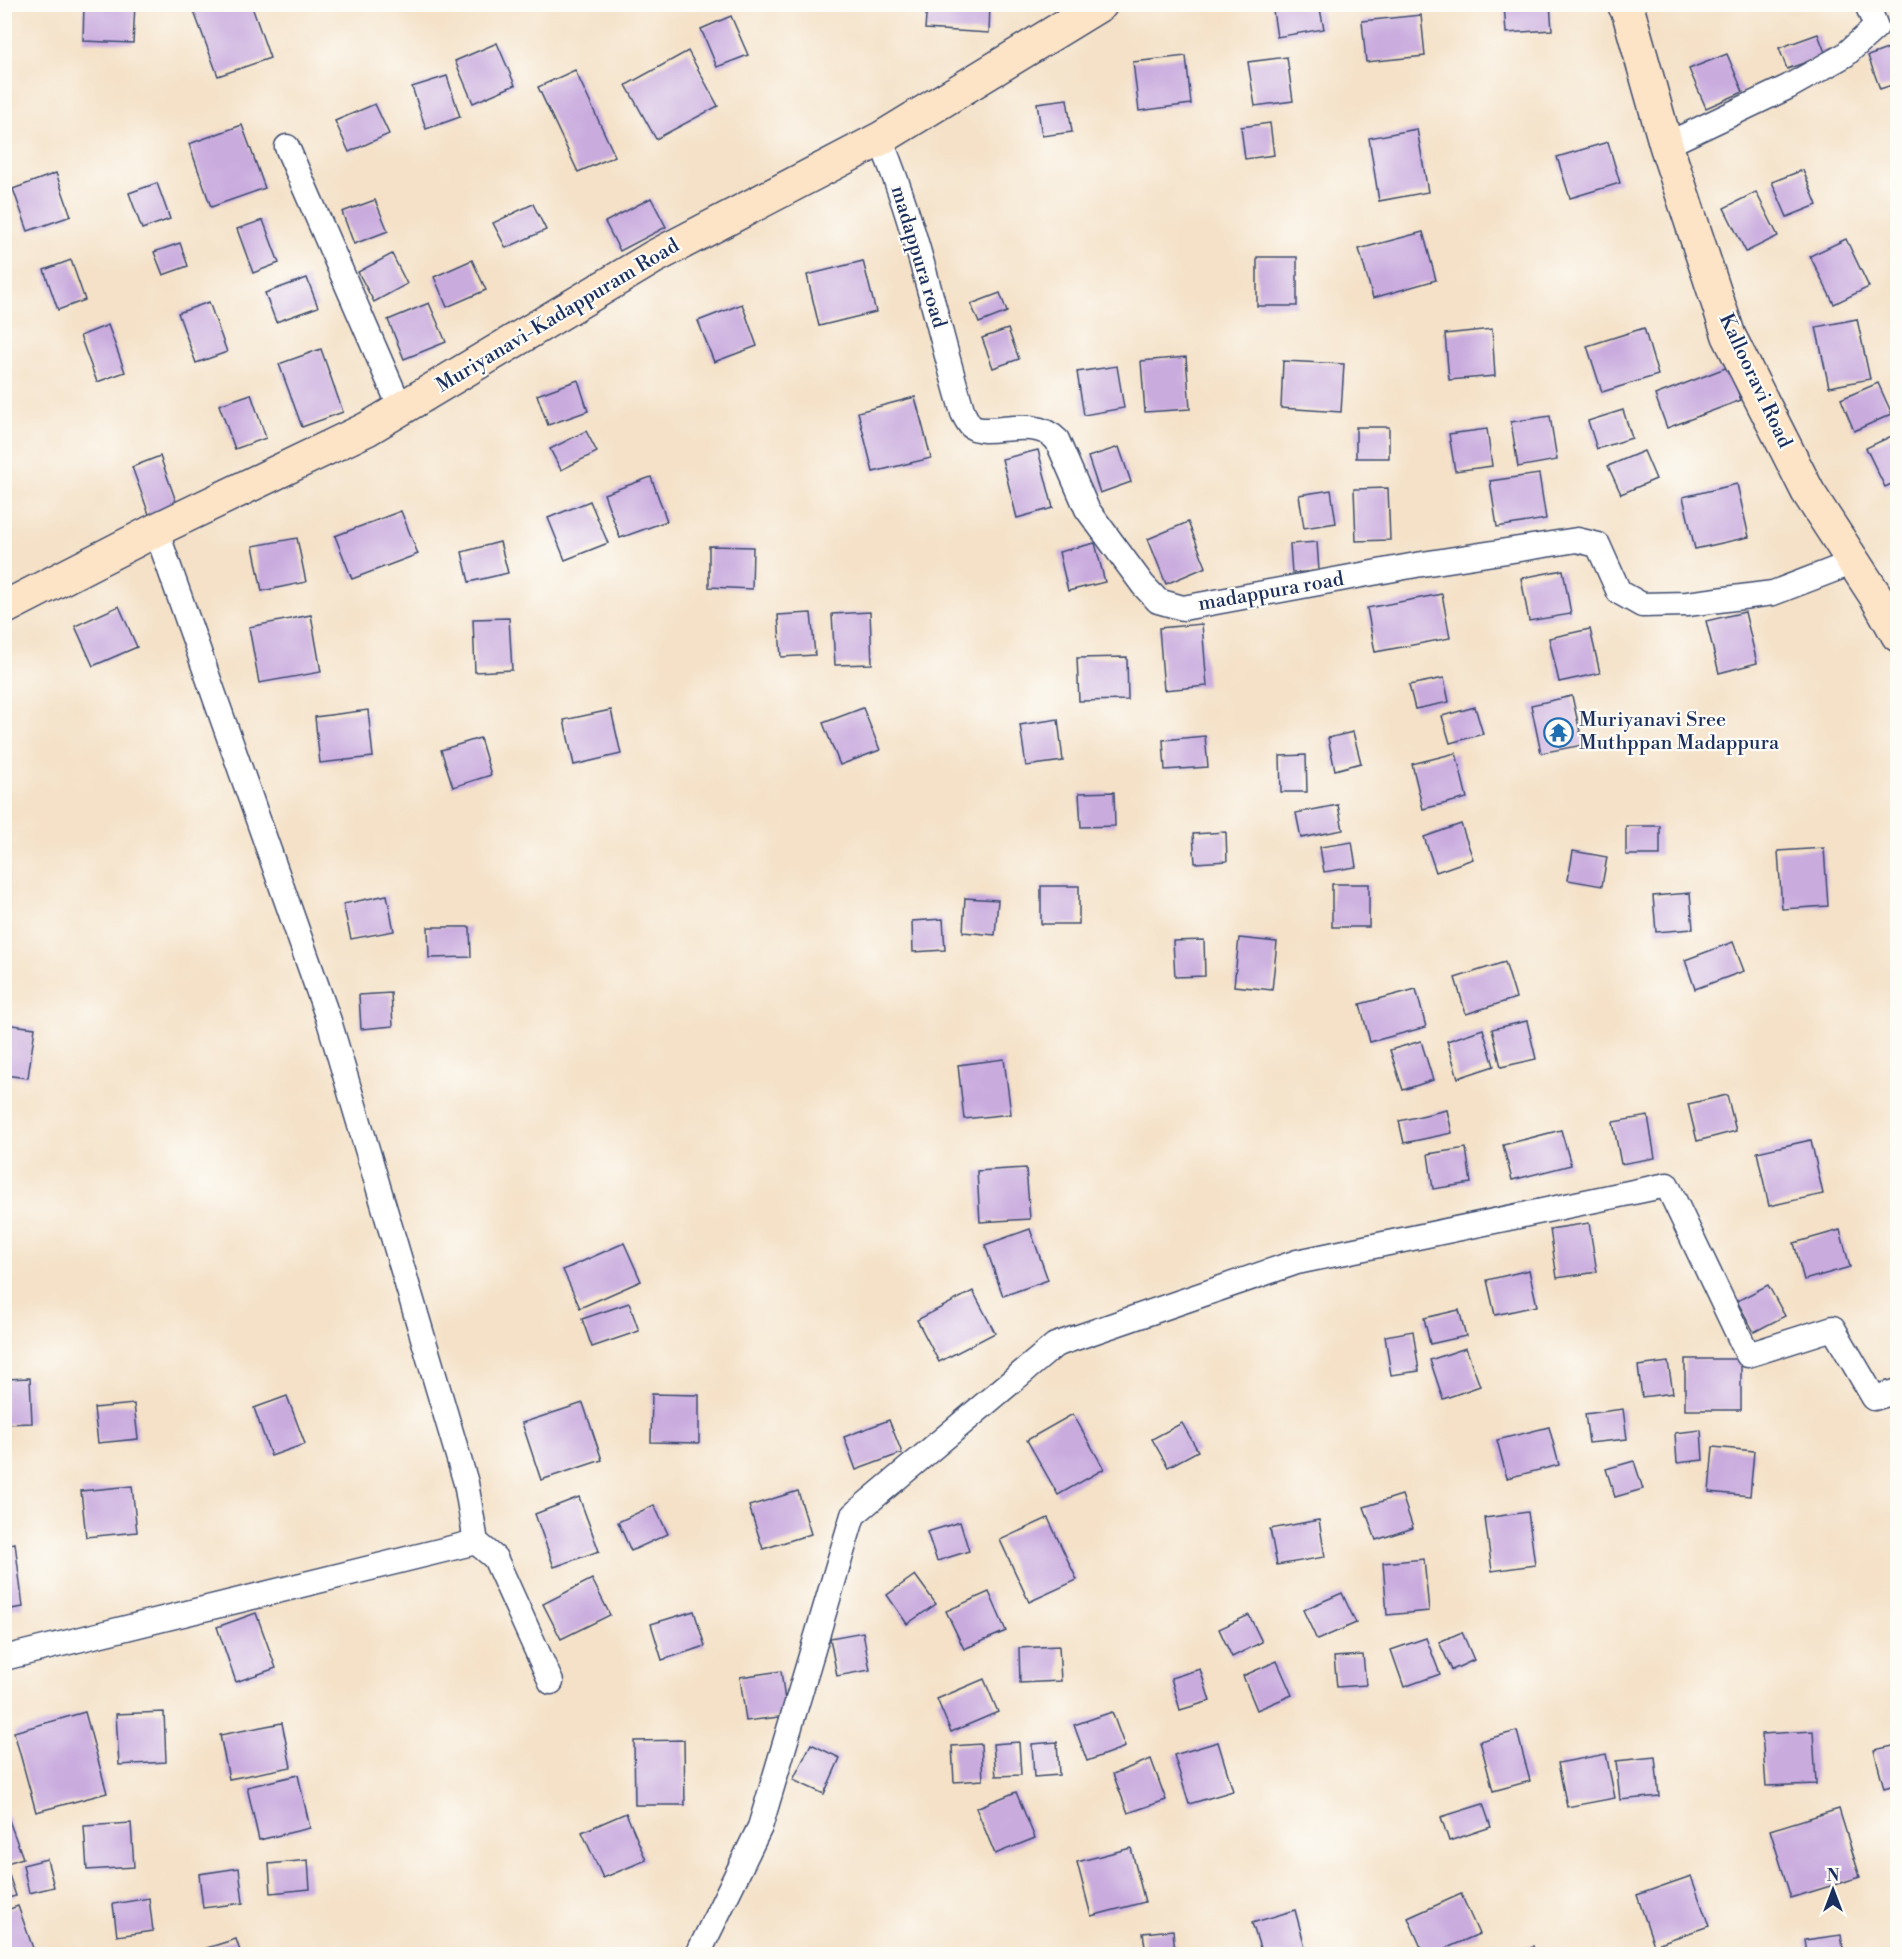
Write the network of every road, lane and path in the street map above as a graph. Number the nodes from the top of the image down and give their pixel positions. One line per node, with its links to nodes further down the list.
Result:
1 (1101, 4): 4 (street, Muriyanavi-Kadappuram Road)
2 (1624, 4): 5 (street, Kallooravi Road)
3 (1867, 4): 5 (street)
4 (880, 139): 7 (street, Muriyanavi-Kadappuram Road); 9 (street, madappura road)
5 (1666, 145): 9 (street, Kallooravi Road)
6 (287, 147): 7 (street)
7 (401, 409): 8 (street, Muriyanavi-Kadappuram Road)
8 (156, 531): 10 (street, Muriyanavi-Kadappuram Road); 13 (street)
9 (1854, 562): 11 (street, Kallooravi Road)
10 (4, 608)
11 (1898, 635)
12 (1898, 1391): 16 (street)
13 (476, 1542): 14 (street); 15 (street)
14 (4, 1658)
15 (551, 1683)
16 (698, 1954)

